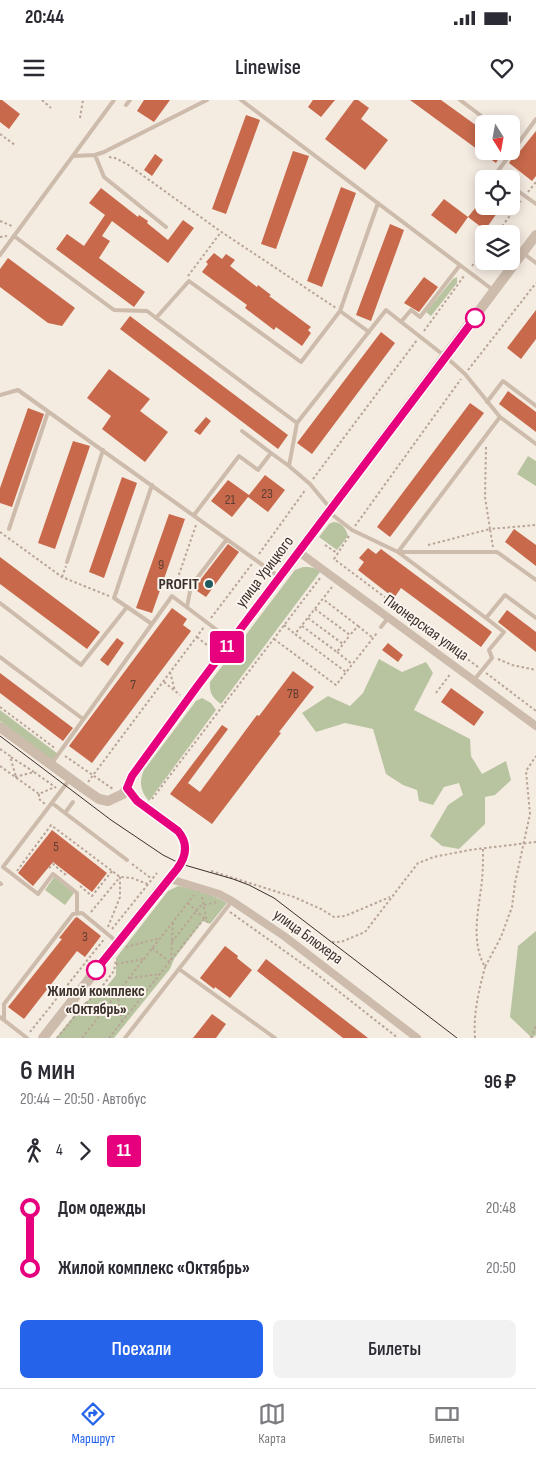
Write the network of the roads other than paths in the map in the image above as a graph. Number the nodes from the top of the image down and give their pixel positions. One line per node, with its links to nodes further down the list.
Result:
1 (114, 100): 12 (lane)
2 (130, 100): 7 (lane)
3 (207, 100): 6 (lane)
4 (241, 100): 14 (lane)
5 (460, 100): 8 (lane)
6 (200, 101): 11 (lane)
7 (126, 105)
8 (480, 115)
9 (536, 119): 10 (lane)
10 (520, 140)
11 (95, 155): 12 (lane); 16 (lane)
12 (73, 156): 18 (lane)
13 (520, 192): 15 (lane)
14 (378, 203): 22 (lane); 24 (lane)
15 (536, 204)
16 (166, 227)
17 (536, 235): 19 (street, улица Урицкого)
18 (14, 236): 20 (lane); 25 (lane)
19 (523, 253): 21 (lane); 23 (street, улица Урицкого)
20 (0, 255)
21 (536, 263)
22 (460, 265): 23 (lane); 26 (lane)
23 (495, 291): 28 (street, улица Урицкого)
24 (340, 311): 25 (lane); 27 (lane)
25 (156, 318): 34 (lane)
26 (401, 322): 27 (lane); 28 (lane)
27 (369, 332): 34 (lane)
28 (446, 357): 30 (lane); 41 (street, улица Урицкого)
29 (0, 395): 32 (lane)
30 (487, 402): 31 (lane); 33 (lane)
31 (536, 406)
32 (48, 412): 37 (lane); 43 (lane)
33 (500, 416): 36 (lane); 46 (lane)
34 (297, 423): 39 (lane)
35 (242, 431): 38 (lane)
36 (536, 444)
37 (103, 450): 40 (lane); 47 (lane)
38 (271, 453): 39 (lane); 42 (lane)
39 (289, 466): 41 (lane)
40 (152, 485): 42 (lane); 51 (lane)
41 (330, 511): 45 (street, улица Урицкого); 46 (lane)
42 (194, 515): 44 (lane)
43 (9, 529)
44 (227, 539): 48 (lane); 52 (lane)
45 (299, 552): 48 (street, улица Урицкого); 53 (street, Пионерская улица)
46 (398, 552): 49 (lane); 54 (lane)
47 (67, 562)
48 (280, 577): 58 (street, улица Урицкого)
49 (536, 580)
50 (0, 604): 51 (lane)
51 (127, 607): 56 (lane)
52 (187, 607): 56 (lane); 58 (lane)
53 (388, 618): 57 (lane); 60 (street, Пионерская улица)
54 (486, 618): 55 (lane); 60 (lane)
55 (536, 618)
56 (152, 624): 61 (lane)
57 (381, 627)
58 (231, 642): 66 (street, улица Урицкого)
59 (0, 657): 61 (lane)
60 (474, 680): 62 (street, Пионерская улица)
61 (82, 719): 64 (lane)
62 (536, 726)
63 (0, 727): 64 (street)
64 (50, 765): 65 (street)
65 (70, 779): 66 (street); 68 (lane)
66 (127, 788): 71 (street)
67 (73, 802): 69 (lane)
68 (50, 805): 69 (lane); 73 (lane)
69 (66, 813): 70 (lane)
70 (126, 860)
71 (170, 878): 72 (street, улица Блюхера); 74 (street)
72 (232, 901): 75 (lane); 81 (street, улица Блюхера)
73 (78, 913): 74 (lane); 76 (lane)
74 (118, 943): 78 (street)
75 (179, 969): 79 (lane); 80 (lane)
76 (2, 1018): 77 (lane)
77 (26, 1038)
78 (43, 1038)
79 (125, 1038)
80 (275, 1038)
81 (417, 1038)

